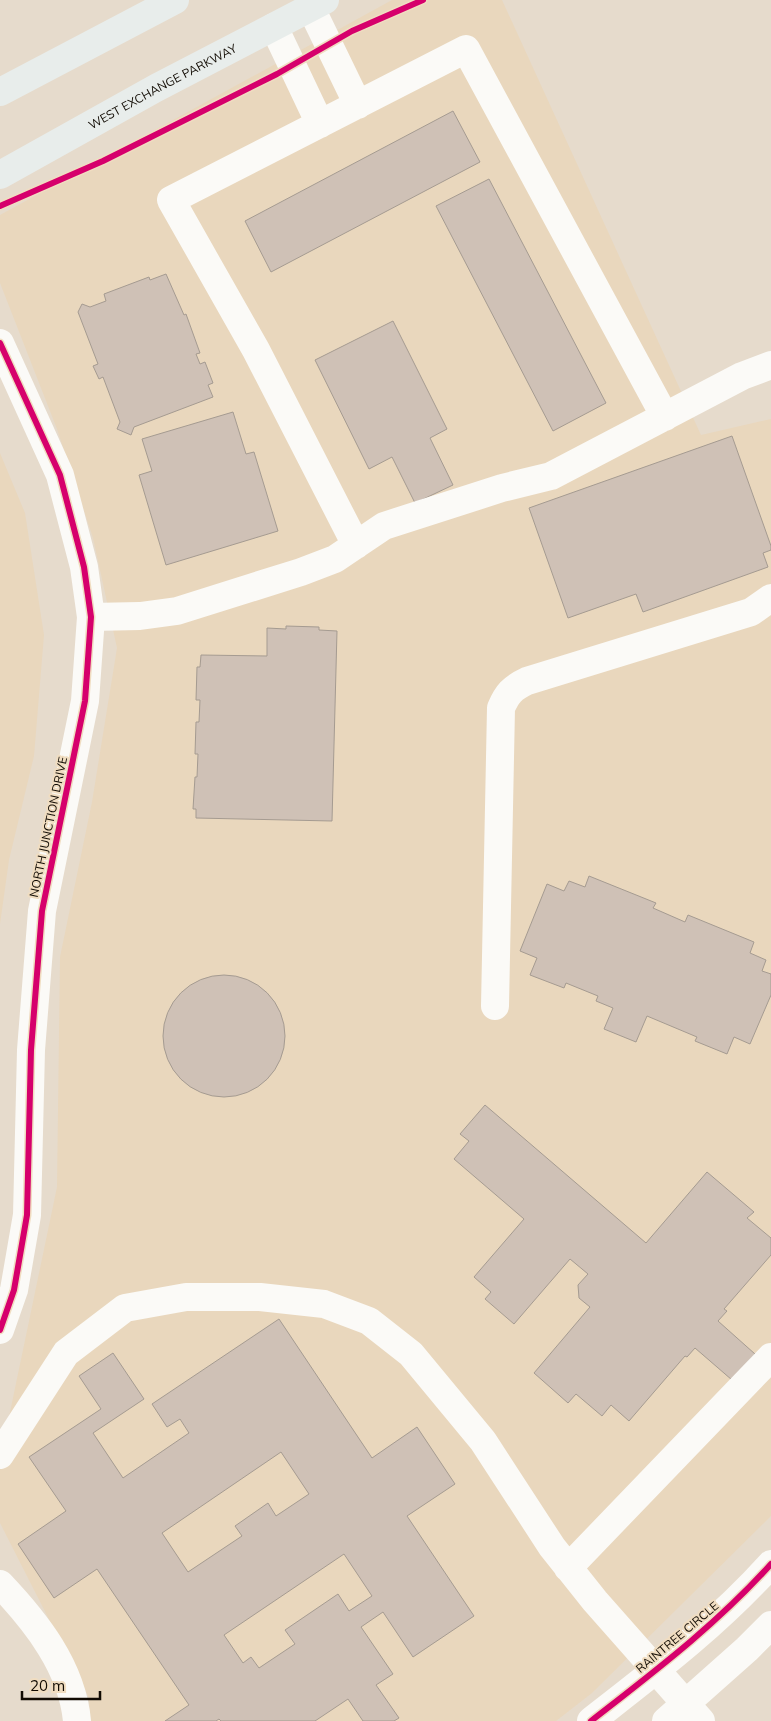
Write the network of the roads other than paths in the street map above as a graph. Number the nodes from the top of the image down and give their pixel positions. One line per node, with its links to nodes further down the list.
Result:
1 (175, 0): 4 (main road)
2 (318, 4): 3 (main road, WEST EXCHANGE PARKWAY); 5 (street)
3 (274, 27): 6 (street); 7 (main road, WEST EXCHANGE PARKWAY)
4 (0, 92)
5 (358, 105): 6 (street); 10 (street)
6 (320, 124): 11 (street)
7 (0, 175)
8 (0, 343): 13 (street, NORTH JUNCTION DRIVE)
9 (771, 365): 10 (street)
10 (665, 417): 11 (street)
11 (356, 545): 13 (street)
12 (771, 598): 14 (street)
13 (91, 617): 15 (street, NORTH JUNCTION DRIVE)
14 (495, 1006)
15 (0, 1329)
16 (771, 1357): 19 (street)
17 (0, 1455): 19 (street)
18 (771, 1564): 22 (street, RAINTREE CIRCLE)
19 (568, 1568): 22 (street)
20 (0, 1584): 24 (street)
21 (771, 1625): 23 (street)
22 (656, 1670): 23 (street); 25 (street, RAINTREE CIRCLE)
23 (685, 1715)
24 (77, 1721)
25 (591, 1721)

